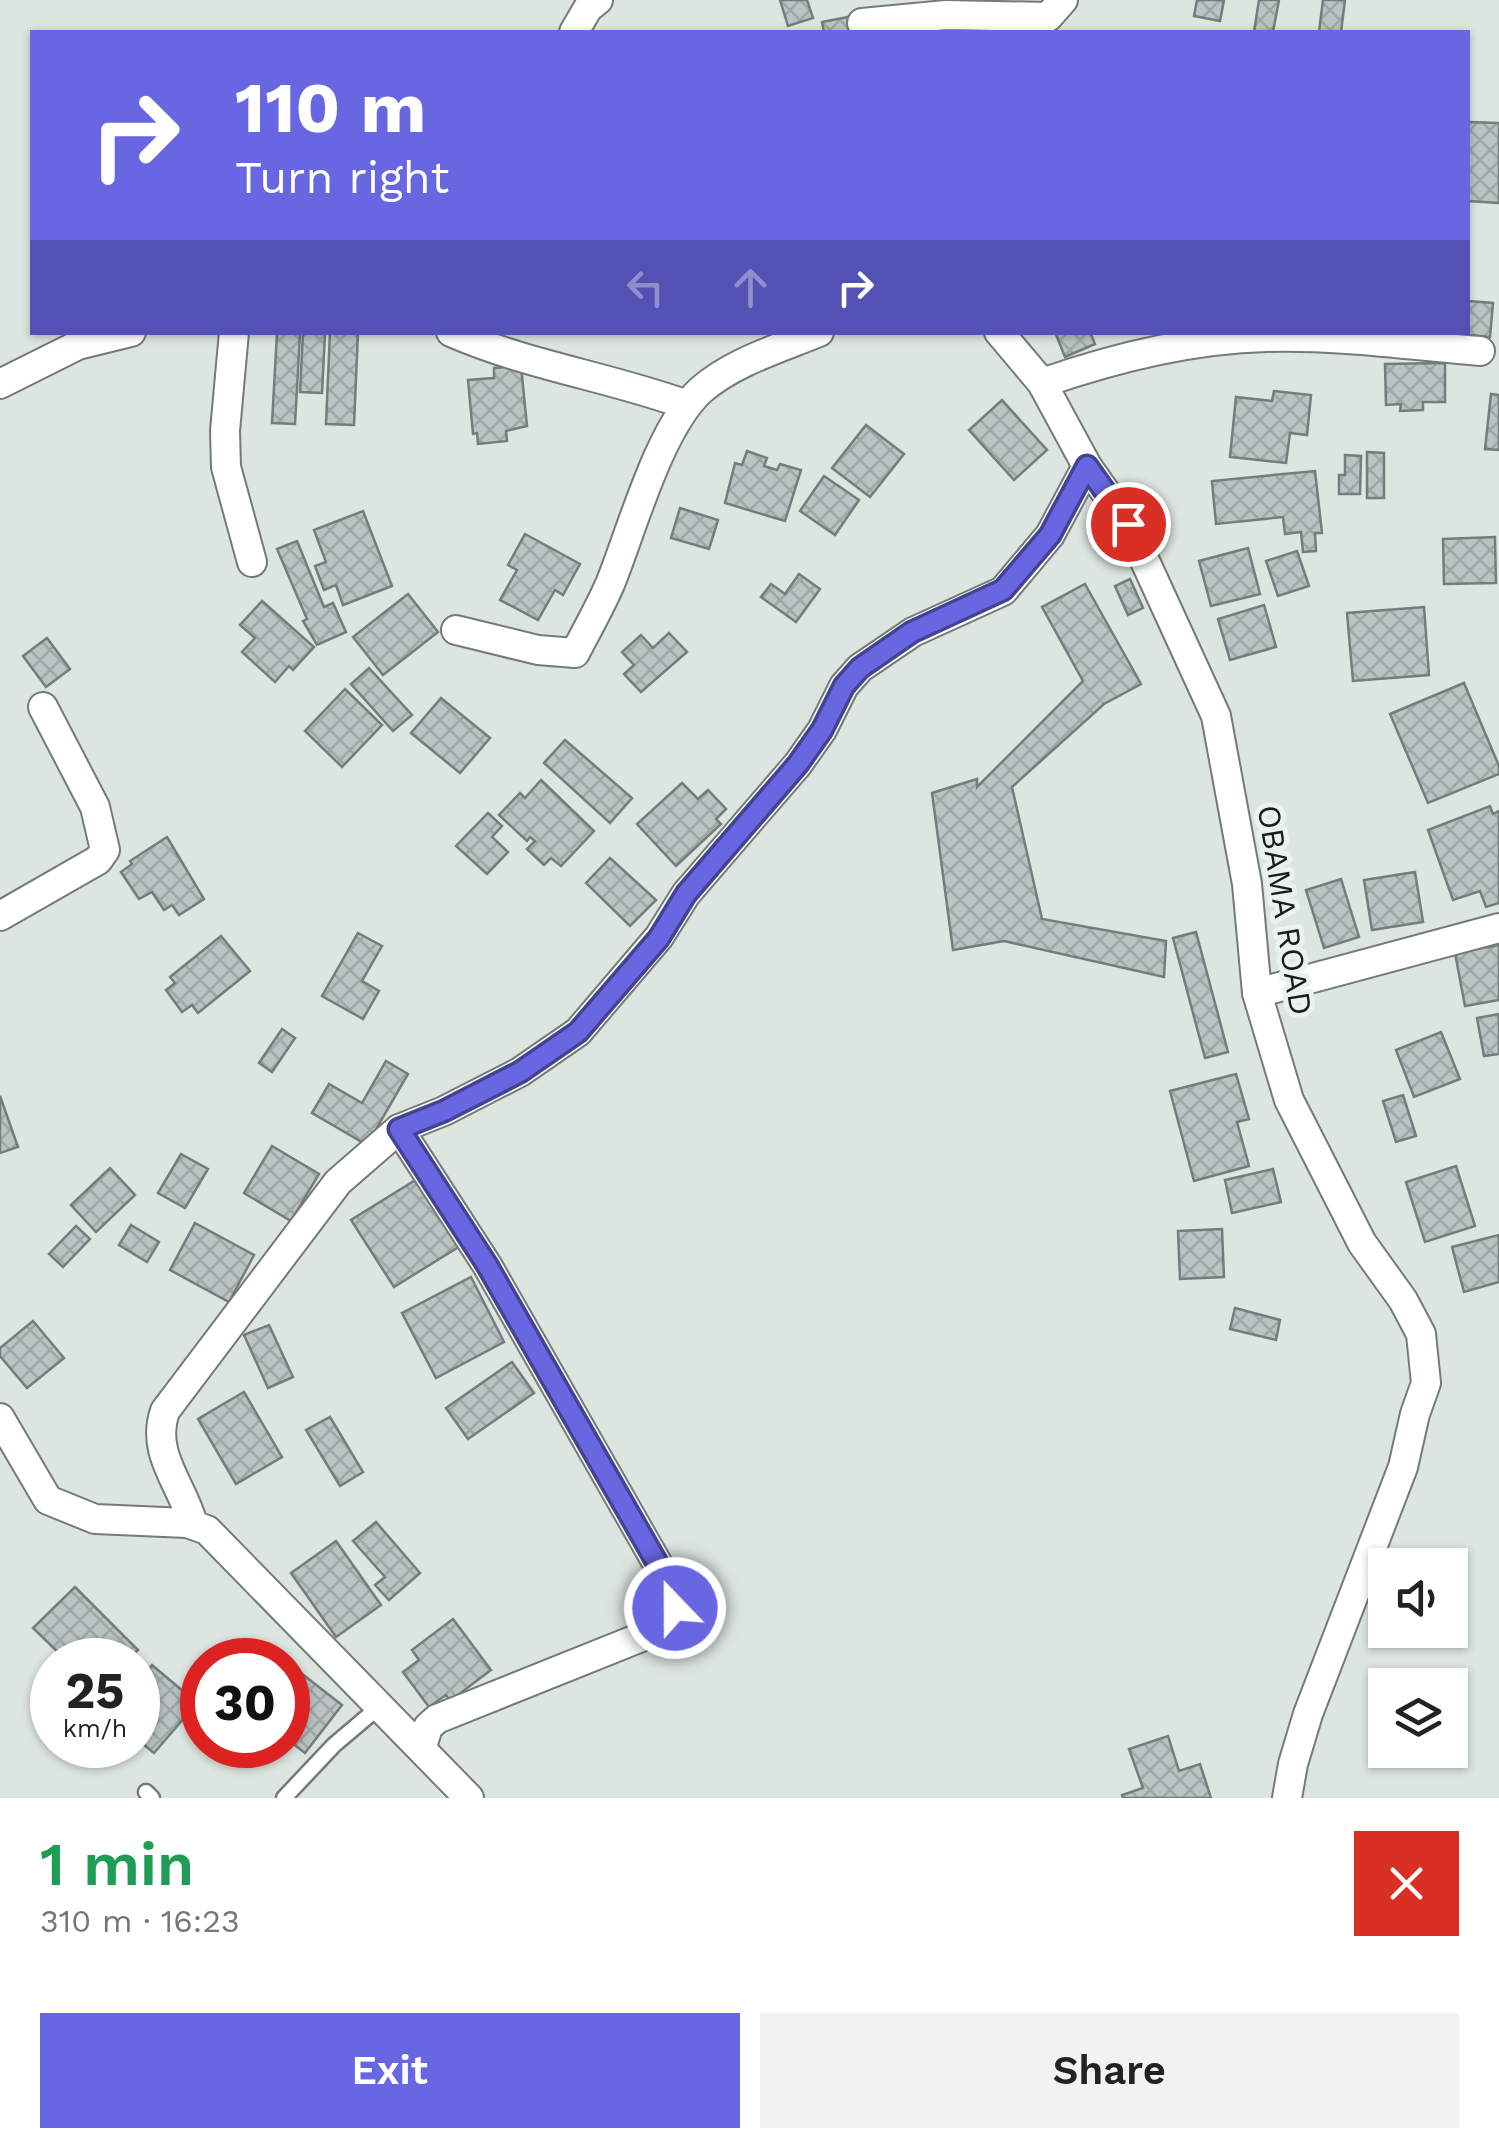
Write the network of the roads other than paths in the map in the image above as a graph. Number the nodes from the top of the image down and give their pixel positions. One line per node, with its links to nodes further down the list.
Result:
1 (598, 0): 4 (street)
2 (1052, 16): 3 (street)
3 (860, 18)
4 (575, 30)
5 (119, 335): 12 (street)
6 (234, 335): 15 (street)
7 (458, 335): 13 (street)
8 (812, 335): 13 (street)
9 (1002, 335): 11 (street, OBAMA ROAD)
10 (1480, 351): 11 (street)
11 (1042, 383): 14 (street, OBAMA ROAD)
12 (0, 384)
13 (687, 406): 16 (street)
14 (1087, 466): 20 (street, OBAMA ROAD); 21 (street)
15 (252, 562)
16 (456, 630)
17 (42, 707): 18 (street)
18 (0, 916)
19 (1499, 928): 20 (street)
20 (1257, 993): 28 (street, OBAMA ROAD)
21 (399, 1129): 23 (street); 25 (street)
22 (0, 1418): 23 (street)
23 (193, 1524): 24 (street)
24 (380, 1706): 25 (street); 26 (lane)
25 (422, 1747): 27 (street)
26 (284, 1798)
27 (470, 1798)
28 (1287, 1798)

